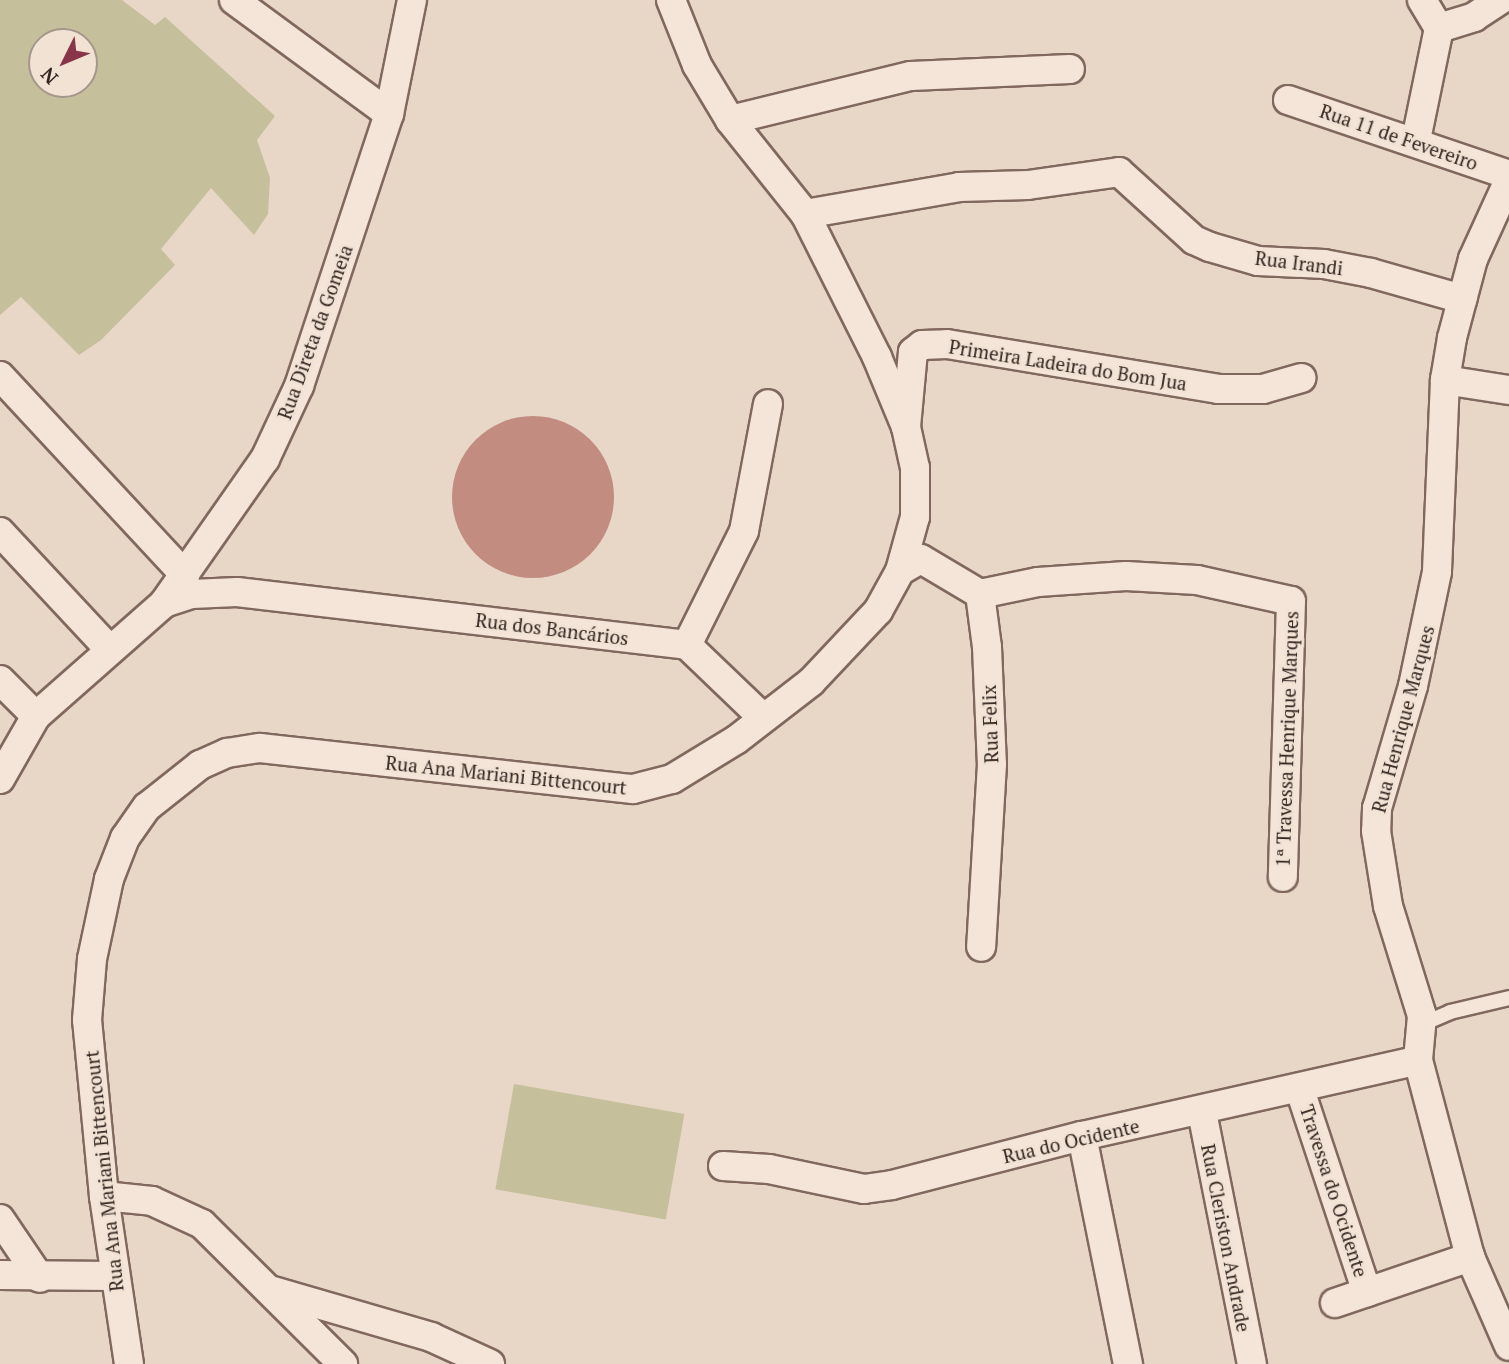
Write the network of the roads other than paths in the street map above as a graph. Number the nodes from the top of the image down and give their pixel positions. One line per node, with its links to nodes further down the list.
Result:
1 (234, 0): 9 (street)
2 (412, 0): 9 (street, Rua Direta da Gomeia)
3 (671, 0): 10 (street, Rua Ana Mariani Bittencourt)
4 (1422, 0): 6 (street)
5 (1500, 0): 6 (street)
6 (1439, 28): 11 (street)
7 (1070, 69): 10 (street)
8 (1288, 100): 11 (street, Rua 11 de Fevereiro)
9 (389, 114): 23 (street, Rua Direta da Gomeia)
10 (730, 120): 13 (street, Rua Ana Mariani Bittencourt)
11 (1416, 140): 12 (street, Rua 11 de Fevereiro)
12 (1509, 177): 14 (street, Rua Henrique Marques)
13 (805, 214): 14 (street, Rua Irandi); 20 (street, Rua Ana Mariani Bittencourt)
14 (1462, 299): 17 (street, Rua Henrique Marques)
15 (0, 376): 23 (street)
16 (1301, 378): 20 (street, Primeira Ladeira do Bom Jua)
17 (1445, 380): 18 (street); 35 (street, Rua Henrique Marques)
18 (1509, 390)
19 (768, 404): 26 (street)
20 (906, 427): 22 (street, Rua Ana Mariani Bittencourt)
21 (0, 531): 27 (street)
22 (900, 571): 24 (street); 30 (street, Rua Ana Mariani Bittencourt)
23 (185, 575): 25 (street, Rua Direta da Gomeia)
24 (980, 594): 32 (street, 1ª Travessa Henrique Marques); 33 (street, Rua Felix)
25 (164, 603): 26 (street, Rua dos Bancários); 27 (street, Rua Direta da Gomeia)
26 (687, 645): 30 (street)
27 (108, 648): 29 (street, Rua Direta da Gomeia)
28 (0, 680): 29 (street)
29 (36, 716): 31 (street, Rua Direta da Gomeia)
30 (762, 718): 41 (street, Rua Ana Mariani Bittencourt)
31 (0, 779)
32 (1283, 877)
33 (982, 947)
34 (1509, 998): 35 (lane)
35 (1420, 1025): 36 (street, Rua Henrique Marques)
36 (1418, 1060): 37 (street, Rua do Ocidente); 43 (street, Rua Henrique Marques)
37 (1300, 1090): 38 (street, Rua do Ocidente); 48 (street, Travessa do Ocidente)
38 (1202, 1112): 39 (street, Rua do Ocidente); 55 (street, Rua Cleriston Andrade)
39 (1082, 1136): 40 (street, Rua do Ocidente); 54 (street)
40 (723, 1166)
41 (104, 1196): 45 (street, Rua Ana Mariani Bittencourt); 47 (street)
42 (0, 1219): 46 (street)
43 (1470, 1257): 48 (street); 50 (street, Rua Henrique Marques)
44 (0, 1275): 46 (street)
45 (114, 1276): 46 (street); 51 (street, Rua Ana Mariani Bittencourt)
46 (40, 1278)
47 (270, 1290): 52 (street); 53 (street)
48 (1367, 1292): 49 (street)
49 (1335, 1303)
50 (1509, 1346)
51 (129, 1364)
52 (343, 1364)
53 (490, 1364)
54 (1129, 1364)
55 (1252, 1364)

